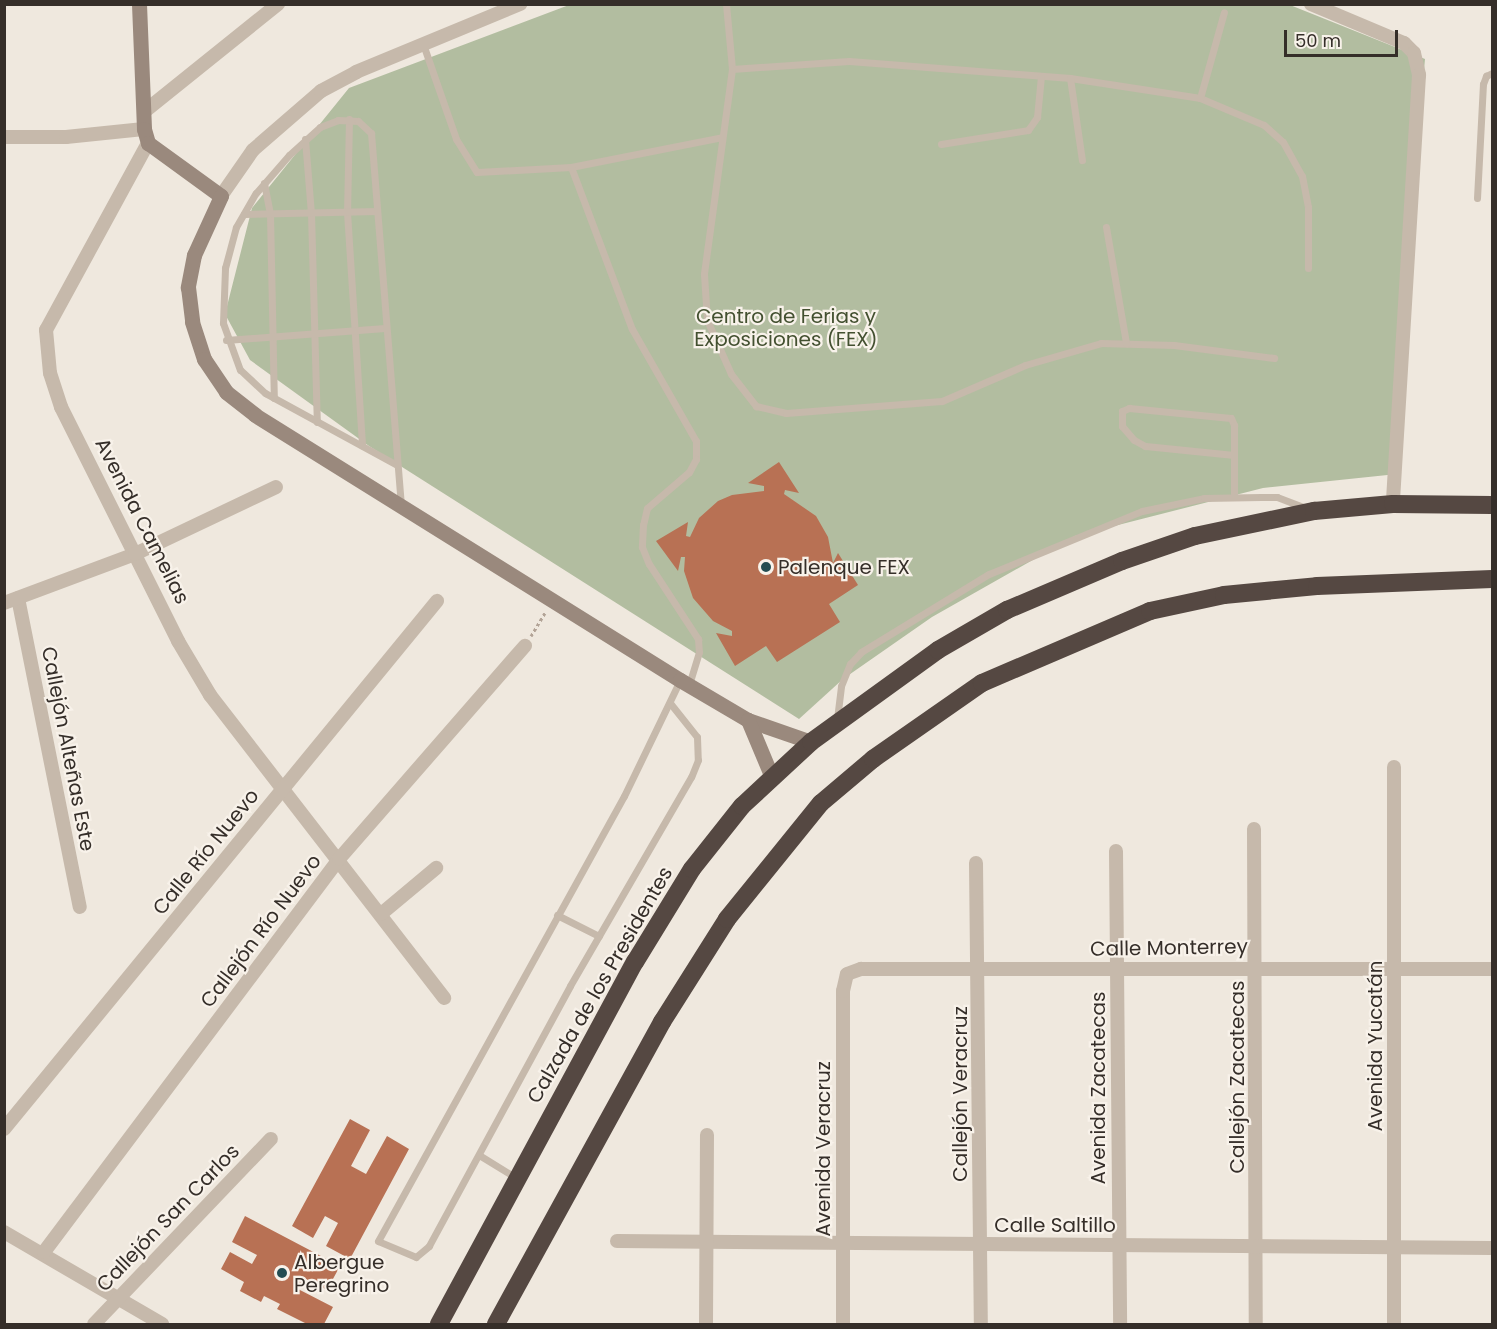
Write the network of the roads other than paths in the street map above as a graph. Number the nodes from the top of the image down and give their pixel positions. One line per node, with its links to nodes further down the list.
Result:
1 (139, 4): 13 (street, Avenida Camelias)
2 (278, 4): 13 (street)
3 (520, 4): 7 (street)
4 (726, 4): 8 (lane)
5 (1311, 4): 46 (street)
6 (1224, 12): 12 (lane)
7 (423, 44): 21 (lane); 23 (street)
8 (732, 69): 10 (lane); 17 (lane)
9 (1492, 73): 24 (lane)
10 (1041, 76): 11 (lane); 19 (lane)
11 (1070, 78): 12 (lane); 20 (lane)
12 (1200, 98): 31 (lane)
13 (145, 111): 15 (street, Avenida Camelias)
14 (349, 119): 18 (lane); 25 (lane); 26 (lane)
15 (146, 136): 16 (street); 23 (street); 50 (street, Avenida Camelias)
16 (4, 137)
17 (722, 138): 21 (lane); 37 (lane)
18 (305, 139): 22 (lane); 27 (lane)
19 (941, 144)
20 (1082, 160)
21 (571, 167): 55 (lane)
22 (264, 183): 28 (lane); 29 (lane)
23 (221, 196): 48 (street)
24 (1477, 198)
25 (377, 211): 26 (lane); 32 (lane)
26 (347, 212): 27 (lane); 33 (lane)
27 (311, 213): 29 (lane); 34 (lane)
28 (244, 214): 29 (lane); 36 (lane)
29 (270, 214): 35 (lane)
30 (1106, 227): 37 (lane)
31 (1308, 268)
32 (385, 328): 33 (lane); 43 (lane)
33 (353, 331): 34 (lane); 41 (lane)
34 (313, 334): 35 (lane); 40 (lane)
35 (272, 337): 36 (lane); 39 (lane)
36 (226, 340): 39 (lane)
37 (1126, 344): 38 (lane)
38 (1274, 358)
39 (274, 398): 40 (lane)
40 (317, 422): 41 (lane)
41 (362, 446): 43 (lane)
42 (1234, 455): 42 (lane); 45 (lane)
43 (397, 465): 48 (lane)
44 (276, 487): 50 (street)
45 (1234, 497): 49 (lane); 58 (lane)
46 (1393, 504): 47 (highway, Calzada de los Presidentes); 49 (highway, Calzada de los Presidentes)
47 (1492, 505)
48 (401, 507): 55 (street)
49 (1314, 511): 58 (highway, Calzada de los Presidentes)
50 (135, 554): 52 (street); 62 (street, Avenida Camelias)
51 (1492, 579): 98 (highway)
52 (11, 600): 68 (street, Callejón Alteñas Este)
53 (437, 601): 62 (street, Calle Río Nuevo)
54 (525, 646): 65 (street, Callejón Río Nuevo)
55 (685, 683): 56 (lane); 57 (street)
56 (670, 703): 70 (lane); 71 (lane)
57 (748, 720): 59 (street); 61 (street)
58 (837, 722): 59 (highway, Calzada de los Presidentes)
59 (811, 742): 61 (highway, Calzada de los Presidentes)
60 (1394, 767): 74 (street, Avenida Yucatán)
61 (771, 776): 83 (highway, Calzada de los Presidentes)
62 (284, 788): 65 (street, Avenida Camelias); 79 (street, Calle Río Nuevo)
63 (1254, 829): 72 (street, Callejón Zacatecas)
64 (1116, 851): 73 (street, Avenida Zacatecas)
65 (339, 859): 69 (street, Avenida Camelias); 93 (street, Callejón Río Nuevo)
66 (975, 863): 75 (street, Callejón Veracruz)
67 (436, 868): 69 (street)
68 (80, 907)
69 (381, 914): 78 (street, Avenida Camelias)
70 (557, 915): 71 (lane); 82 (lane)
71 (599, 936): 82 (lane)
72 (1257, 966): 73 (street, Calle Monterrey); 74 (street, Calle Monterrey); 90 (street, Callejón Zacatecas)
73 (1117, 968): 75 (street, Calle Monterrey); 89 (street, Avenida Zacatecas)
74 (1394, 968): 76 (street, Calle Monterrey); 91 (street, Avenida Yucatán)
75 (980, 969): 77 (street, Calle Monterrey); 88 (street, Callejón Veracruz)
76 (1492, 969)
77 (847, 974): 87 (street, Avenida Veracruz)
78 (444, 998)
79 (4, 1129)
80 (707, 1135): 86 (street)
81 (270, 1139): 94 (street, Callejón San Carlos)
82 (479, 1155): 83 (lane)
83 (518, 1179): 97 (highway, Calzada de los Presidentes)
84 (4, 1232): 93 (street)
85 (616, 1241): 86 (street, Calle Saltillo)
86 (705, 1242): 87 (street, Calle Saltillo); 99 (street)
87 (842, 1243): 88 (street, Calle Saltillo); 100 (street, Avenida Veracruz)
88 (980, 1244): 89 (street, Calle Saltillo); 101 (street, Callejón Veracruz)
89 (1119, 1245): 90 (street, Calle Saltillo); 102 (street, Avenida Zacatecas)
90 (1257, 1246): 91 (street, Calle Saltillo); 103 (street, Callejón Zacatecas)
91 (1394, 1247): 92 (street, Calle Saltillo); 104 (street, Avenida Yucatán)
92 (1492, 1248)
93 (44, 1252): 94 (street)
94 (118, 1297): 95 (street, Callejón San Carlos); 96 (street)
95 (94, 1324)
96 (162, 1324)
97 (439, 1324)
98 (496, 1324)
99 (706, 1324)
100 (843, 1324)
101 (981, 1324)
102 (1120, 1324)
103 (1256, 1324)
104 (1394, 1324)

